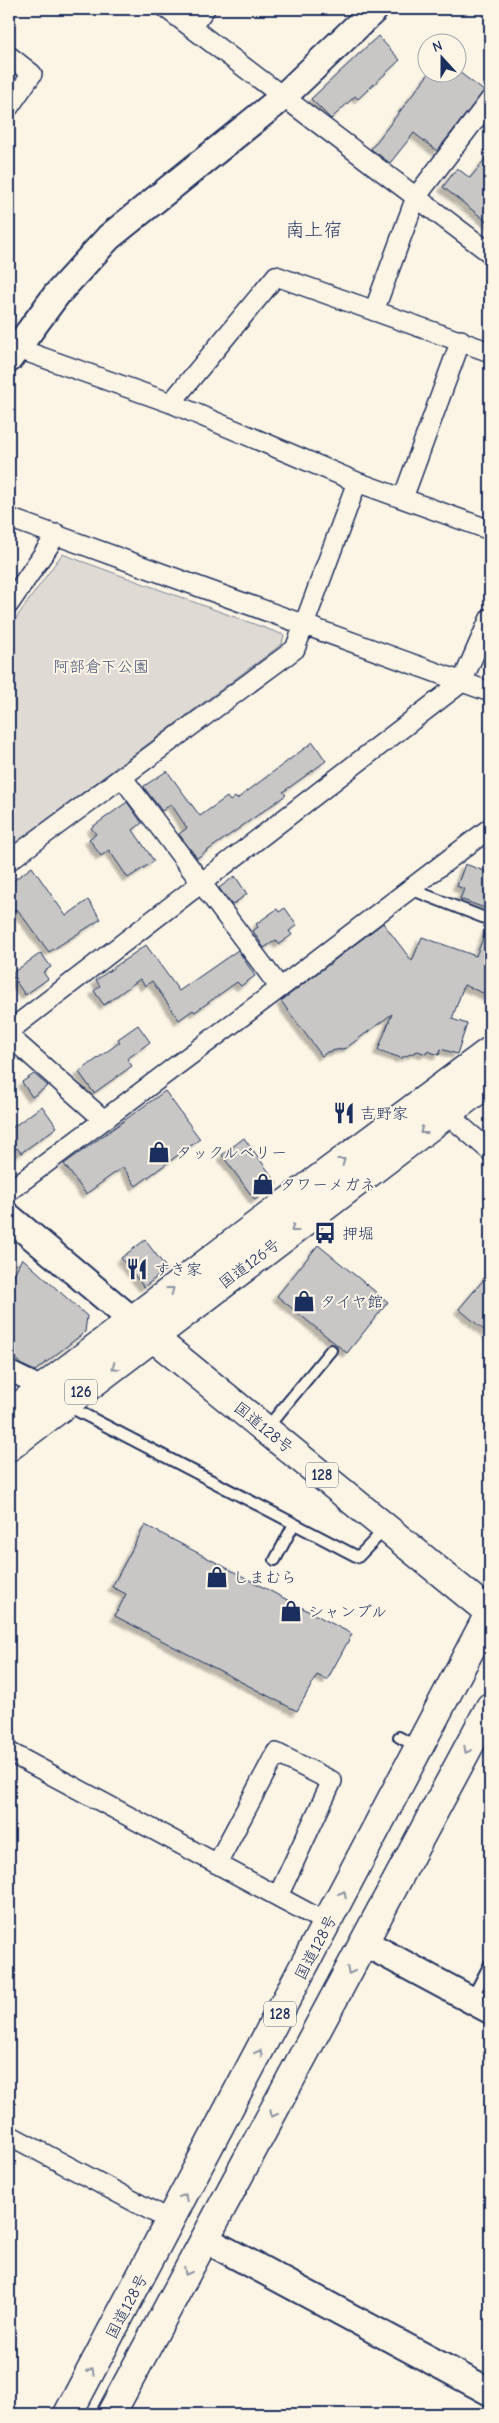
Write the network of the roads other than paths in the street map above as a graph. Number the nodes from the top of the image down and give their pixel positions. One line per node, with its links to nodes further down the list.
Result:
1 (167, 9): 4 (street)
2 (205, 9): 4 (street)
3 (375, 9): 6 (street)
4 (191, 27): 6 (street)
5 (9, 56): 8 (street)
6 (283, 96): 9 (street); 13 (street)
7 (490, 100): 9 (street)
8 (9, 107)
9 (416, 197): 10 (street); 11 (street)
10 (490, 253)
11 (374, 311): 12 (street); 15 (street)
12 (461, 340): 14 (street); 17 (street)
13 (11, 350): 15 (street)
14 (490, 352)
15 (171, 403): 16 (street)
16 (357, 482): 17 (street); 23 (street)
17 (403, 498): 19 (street)
18 (9, 518): 20 (street)
19 (490, 530)
20 (57, 534): 21 (street); 23 (street)
21 (9, 604)
22 (490, 618): 24 (street)
23 (304, 624): 24 (street); 26 (street)
24 (462, 682): 25 (street); 29 (street)
25 (490, 692)
26 (122, 778): 28 (street); 29 (street)
27 (490, 828): 30 (street)
28 (9, 858)
29 (203, 883): 32 (street); 33 (street)
30 (410, 889): 31 (lane); 32 (street)
31 (490, 920)
32 (280, 988): 38 (street)
33 (9, 1031)
34 (9, 1036): 38 (street)
35 (490, 1051): 42 (highway, 国道126号 / 126, one-way to 35)
36 (490, 1081): 37 (highway, 国道126号 / 126)
37 (446, 1114): 39 (street); 43 (highway, 国道126号 / 126, one-way to 43)
38 (104, 1120): 40 (street)
39 (490, 1151)
40 (9, 1191)
41 (9, 1217): 42 (street)
42 (132, 1320): 43 (highway, 128); 46 (highway, 国道126号 / 126)
43 (154, 1337): 46 (highway, 国道126号 / 126, one-way to 46); 48 (highway, 国道128号 / 128)
44 (331, 1350): 48 (lane)
45 (9, 1371): 46 (street)
46 (54, 1397): 47 (highway, 国道126号 / 126); 49 (highway, 国道126号 / 126); 50 (lane)
47 (9, 1414)
48 (266, 1429): 51 (highway, 国道128号 / 128)
49 (9, 1447)
50 (294, 1524): 51 (lane); 52 (lane)
51 (386, 1528): 53 (highway, 国道128号 / 128)
52 (274, 1560)
53 (490, 1613): 58 (highway, 国道128号 / 128, one-way to 53)
54 (490, 1707): 59 (highway, 128, one-way to 59)
55 (9, 1752): 56 (street)
56 (217, 1864): 57 (street); 57 (street)
57 (278, 1896): 58 (street)
58 (328, 1923): 59 (highway); 63 (highway, 国道128号 / 128, one-way to 58)
59 (365, 1943): 61 (street); 64 (highway, 128, one-way to 64)
60 (490, 1964): 61 (lane)
61 (481, 2005)
62 (9, 2135): 63 (street)
63 (171, 2221): 64 (highway); 66 (highway, 国道128号 / 128, one-way to 63)
64 (205, 2239): 65 (street); 67 (highway, 128, one-way to 67)
65 (490, 2392)
66 (68, 2414)
67 (111, 2414)

